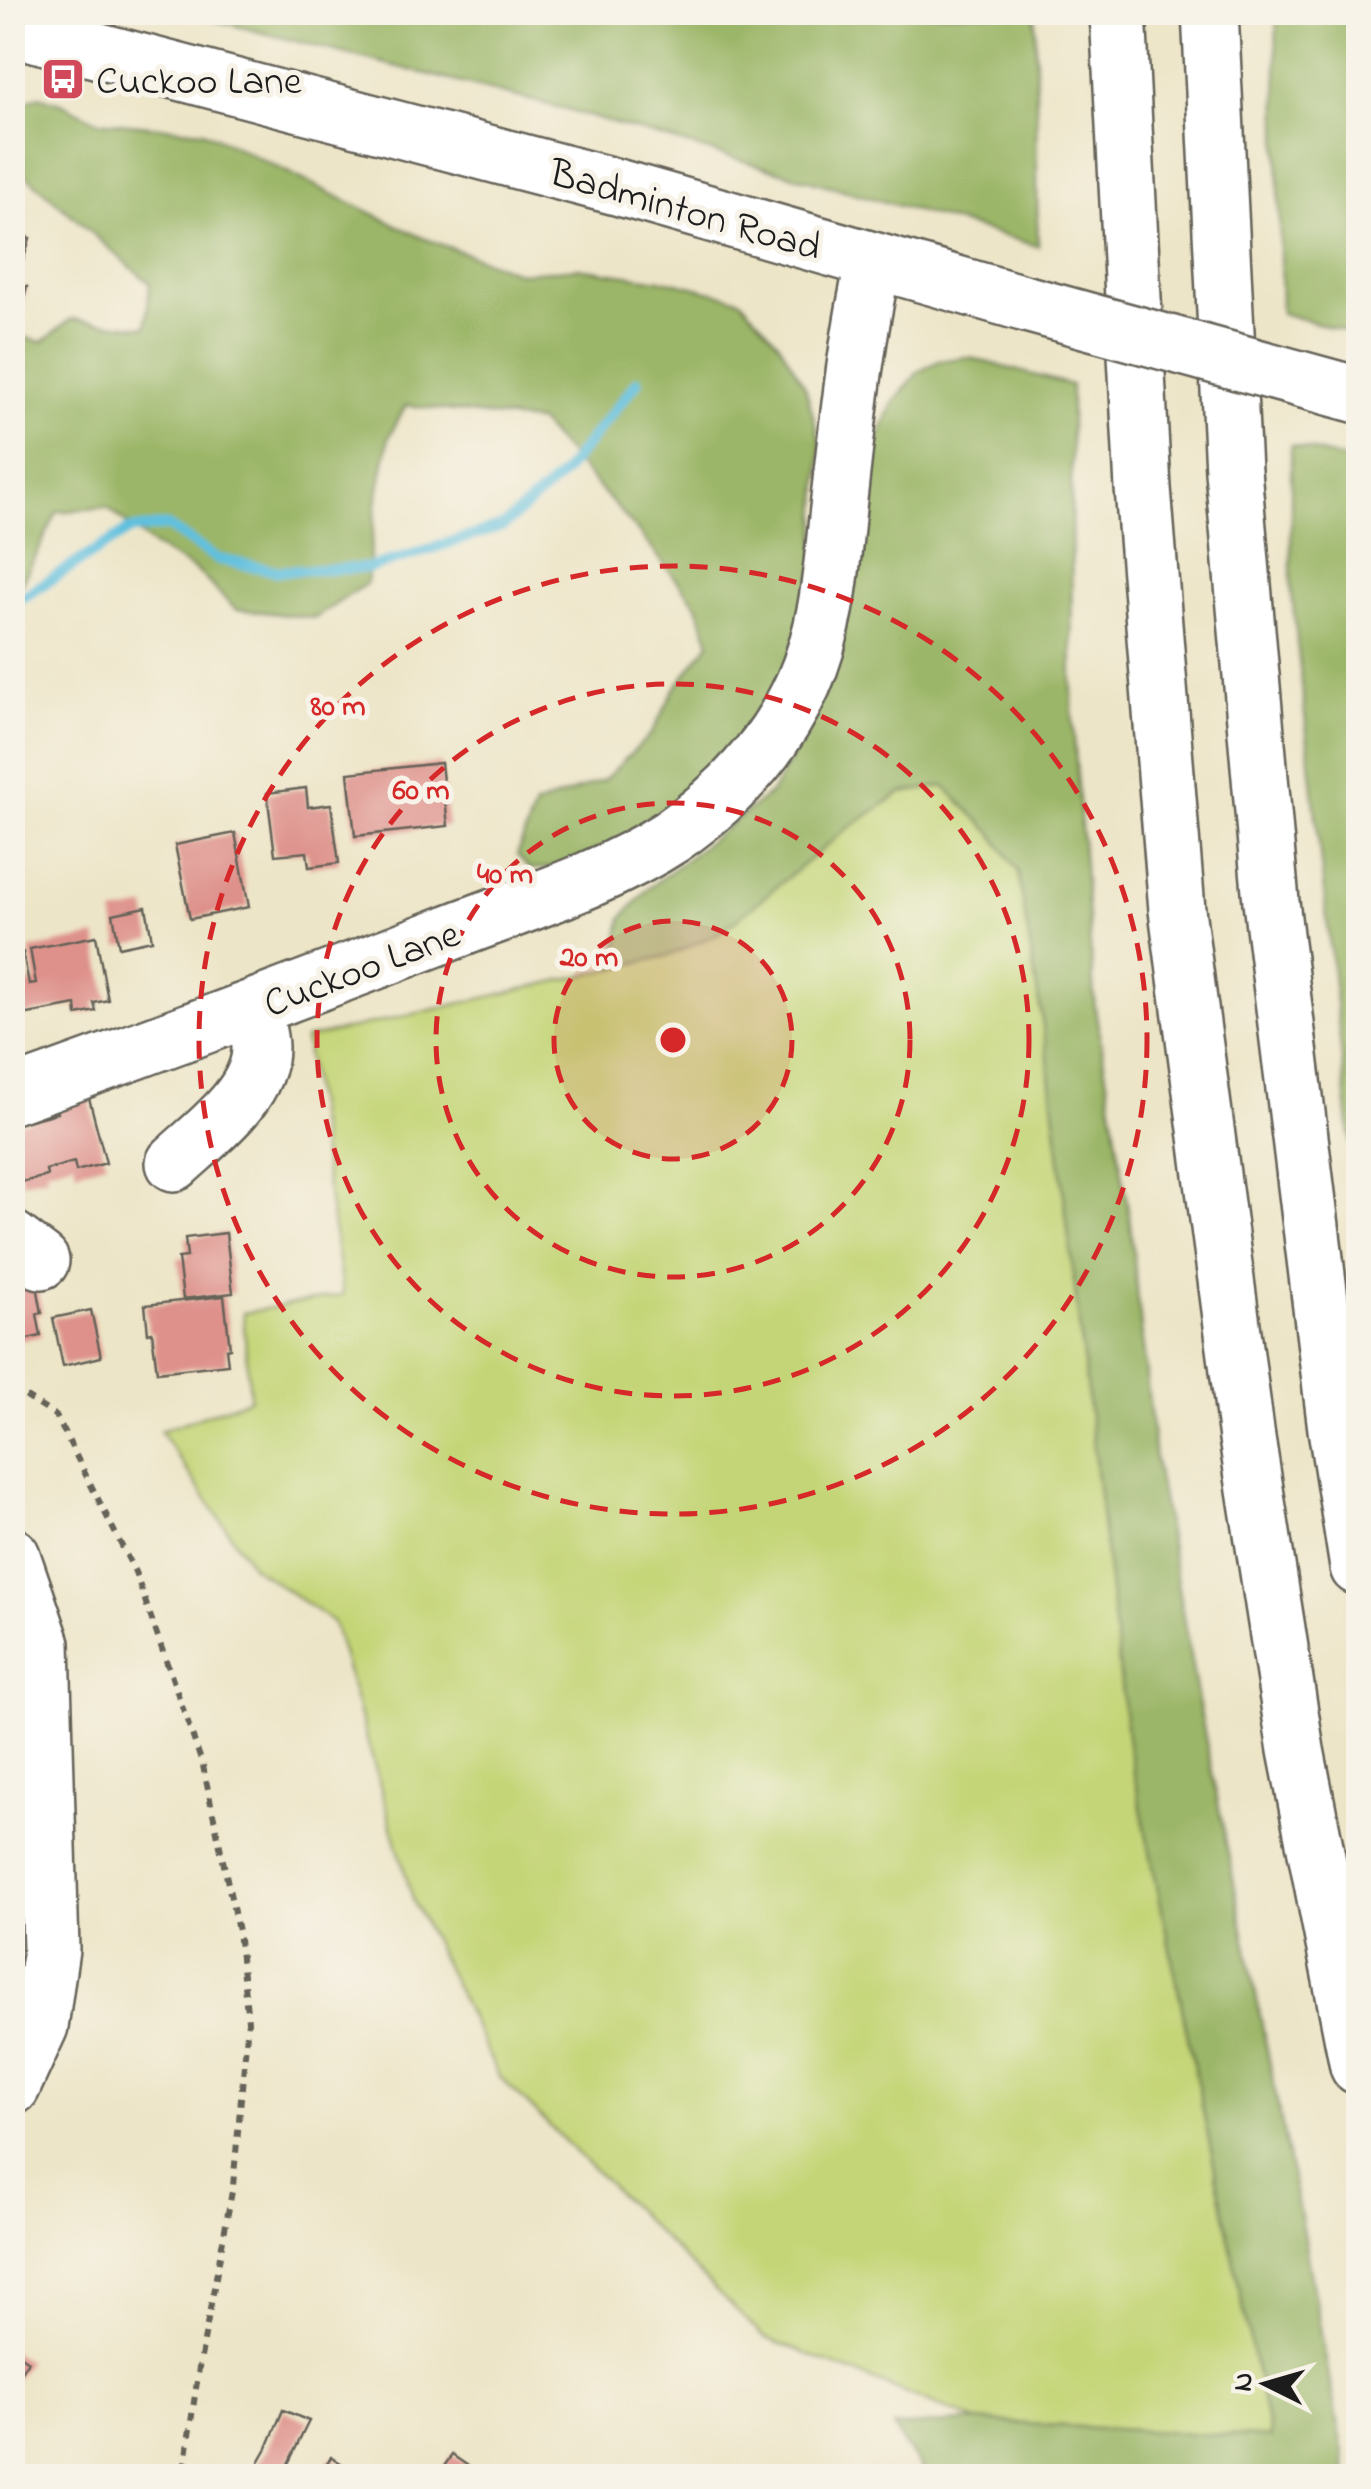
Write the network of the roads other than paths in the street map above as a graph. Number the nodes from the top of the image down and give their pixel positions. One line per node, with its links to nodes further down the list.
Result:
1 (1118, 12): 11 (main road)
2 (1210, 12): 10 (main road)
3 (12, 28): 4 (main road, Badminton Road)
4 (874, 261): 5 (main road, Badminton Road, bridge); 6 (main road, Cuckoo Lane)
5 (1358, 395)
6 (253, 1009): 7 (main road, Cuckoo Lane); 8 (main road)
7 (12, 1096)
8 (174, 1163)
9 (12, 1556): 12 (main road)
10 (1358, 1567)
11 (1358, 2066)
12 (12, 2087)

